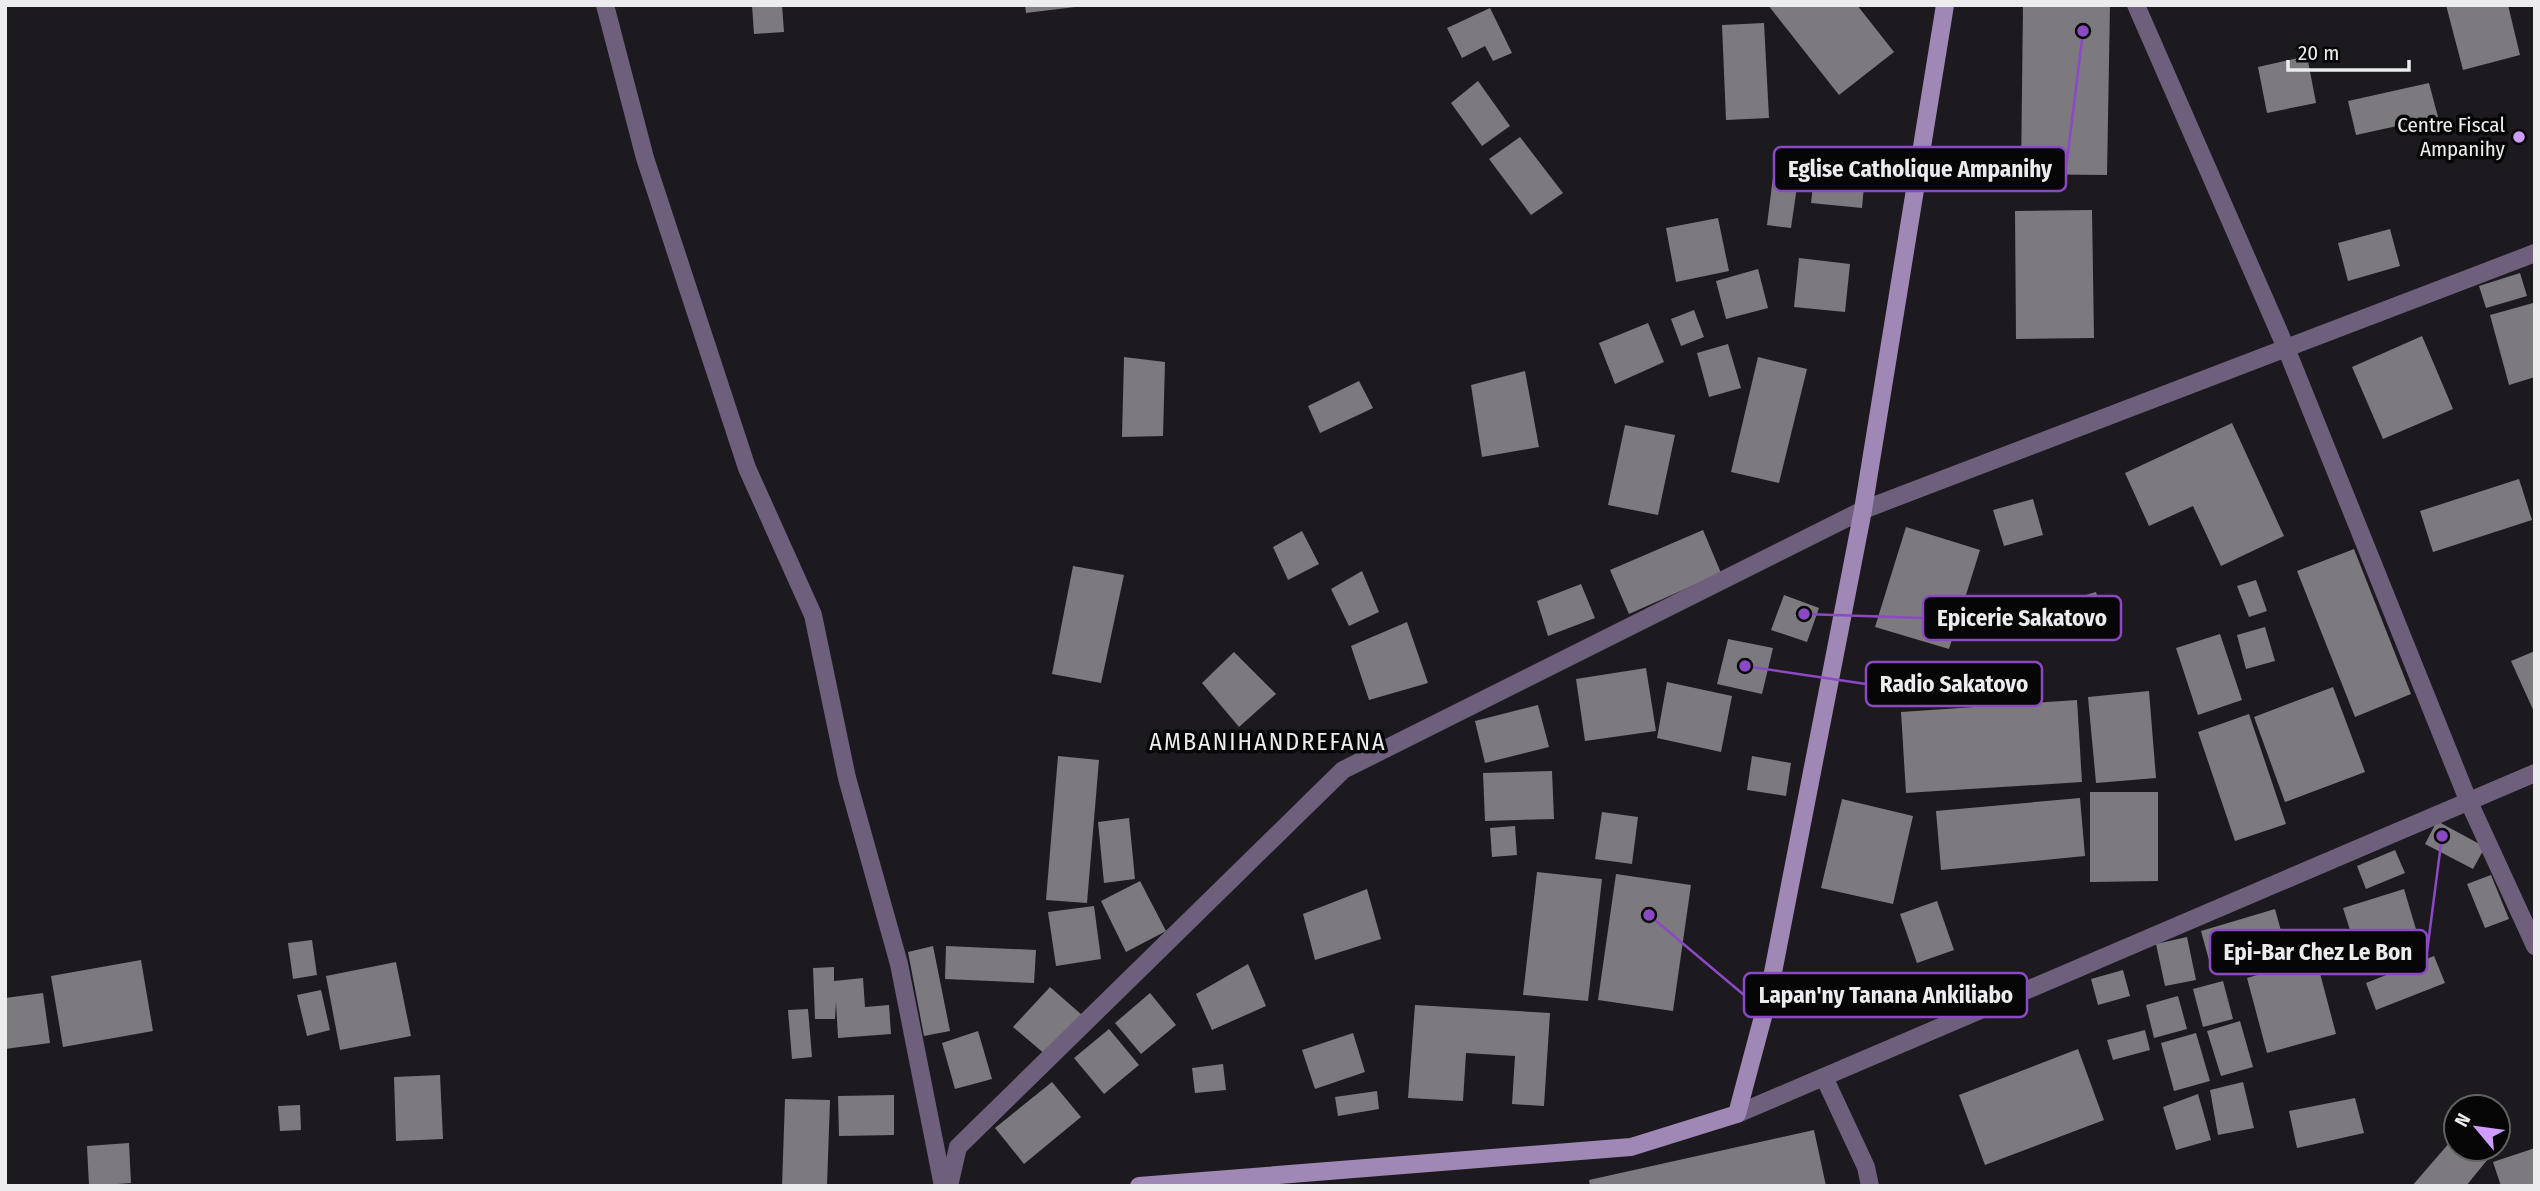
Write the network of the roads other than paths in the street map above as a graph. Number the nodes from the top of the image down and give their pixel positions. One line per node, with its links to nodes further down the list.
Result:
1 (605, 5): 12 (street)
2 (1945, 5): 6 (main road)
3 (2136, 5): 5 (street)
4 (2535, 253): 5 (street)
5 (2286, 348): 6 (street); 8 (street)
6 (1863, 510): 11 (main road); 13 (street)
7 (2535, 773): 8 (street)
8 (2468, 800): 9 (street); 10 (street)
9 (2535, 946)
10 (1824, 1077): 11 (street); 15 (street)
11 (1737, 1114): 14 (main road)
12 (943, 1186)
13 (949, 1186)
14 (1139, 1186)
15 (1870, 1186)

